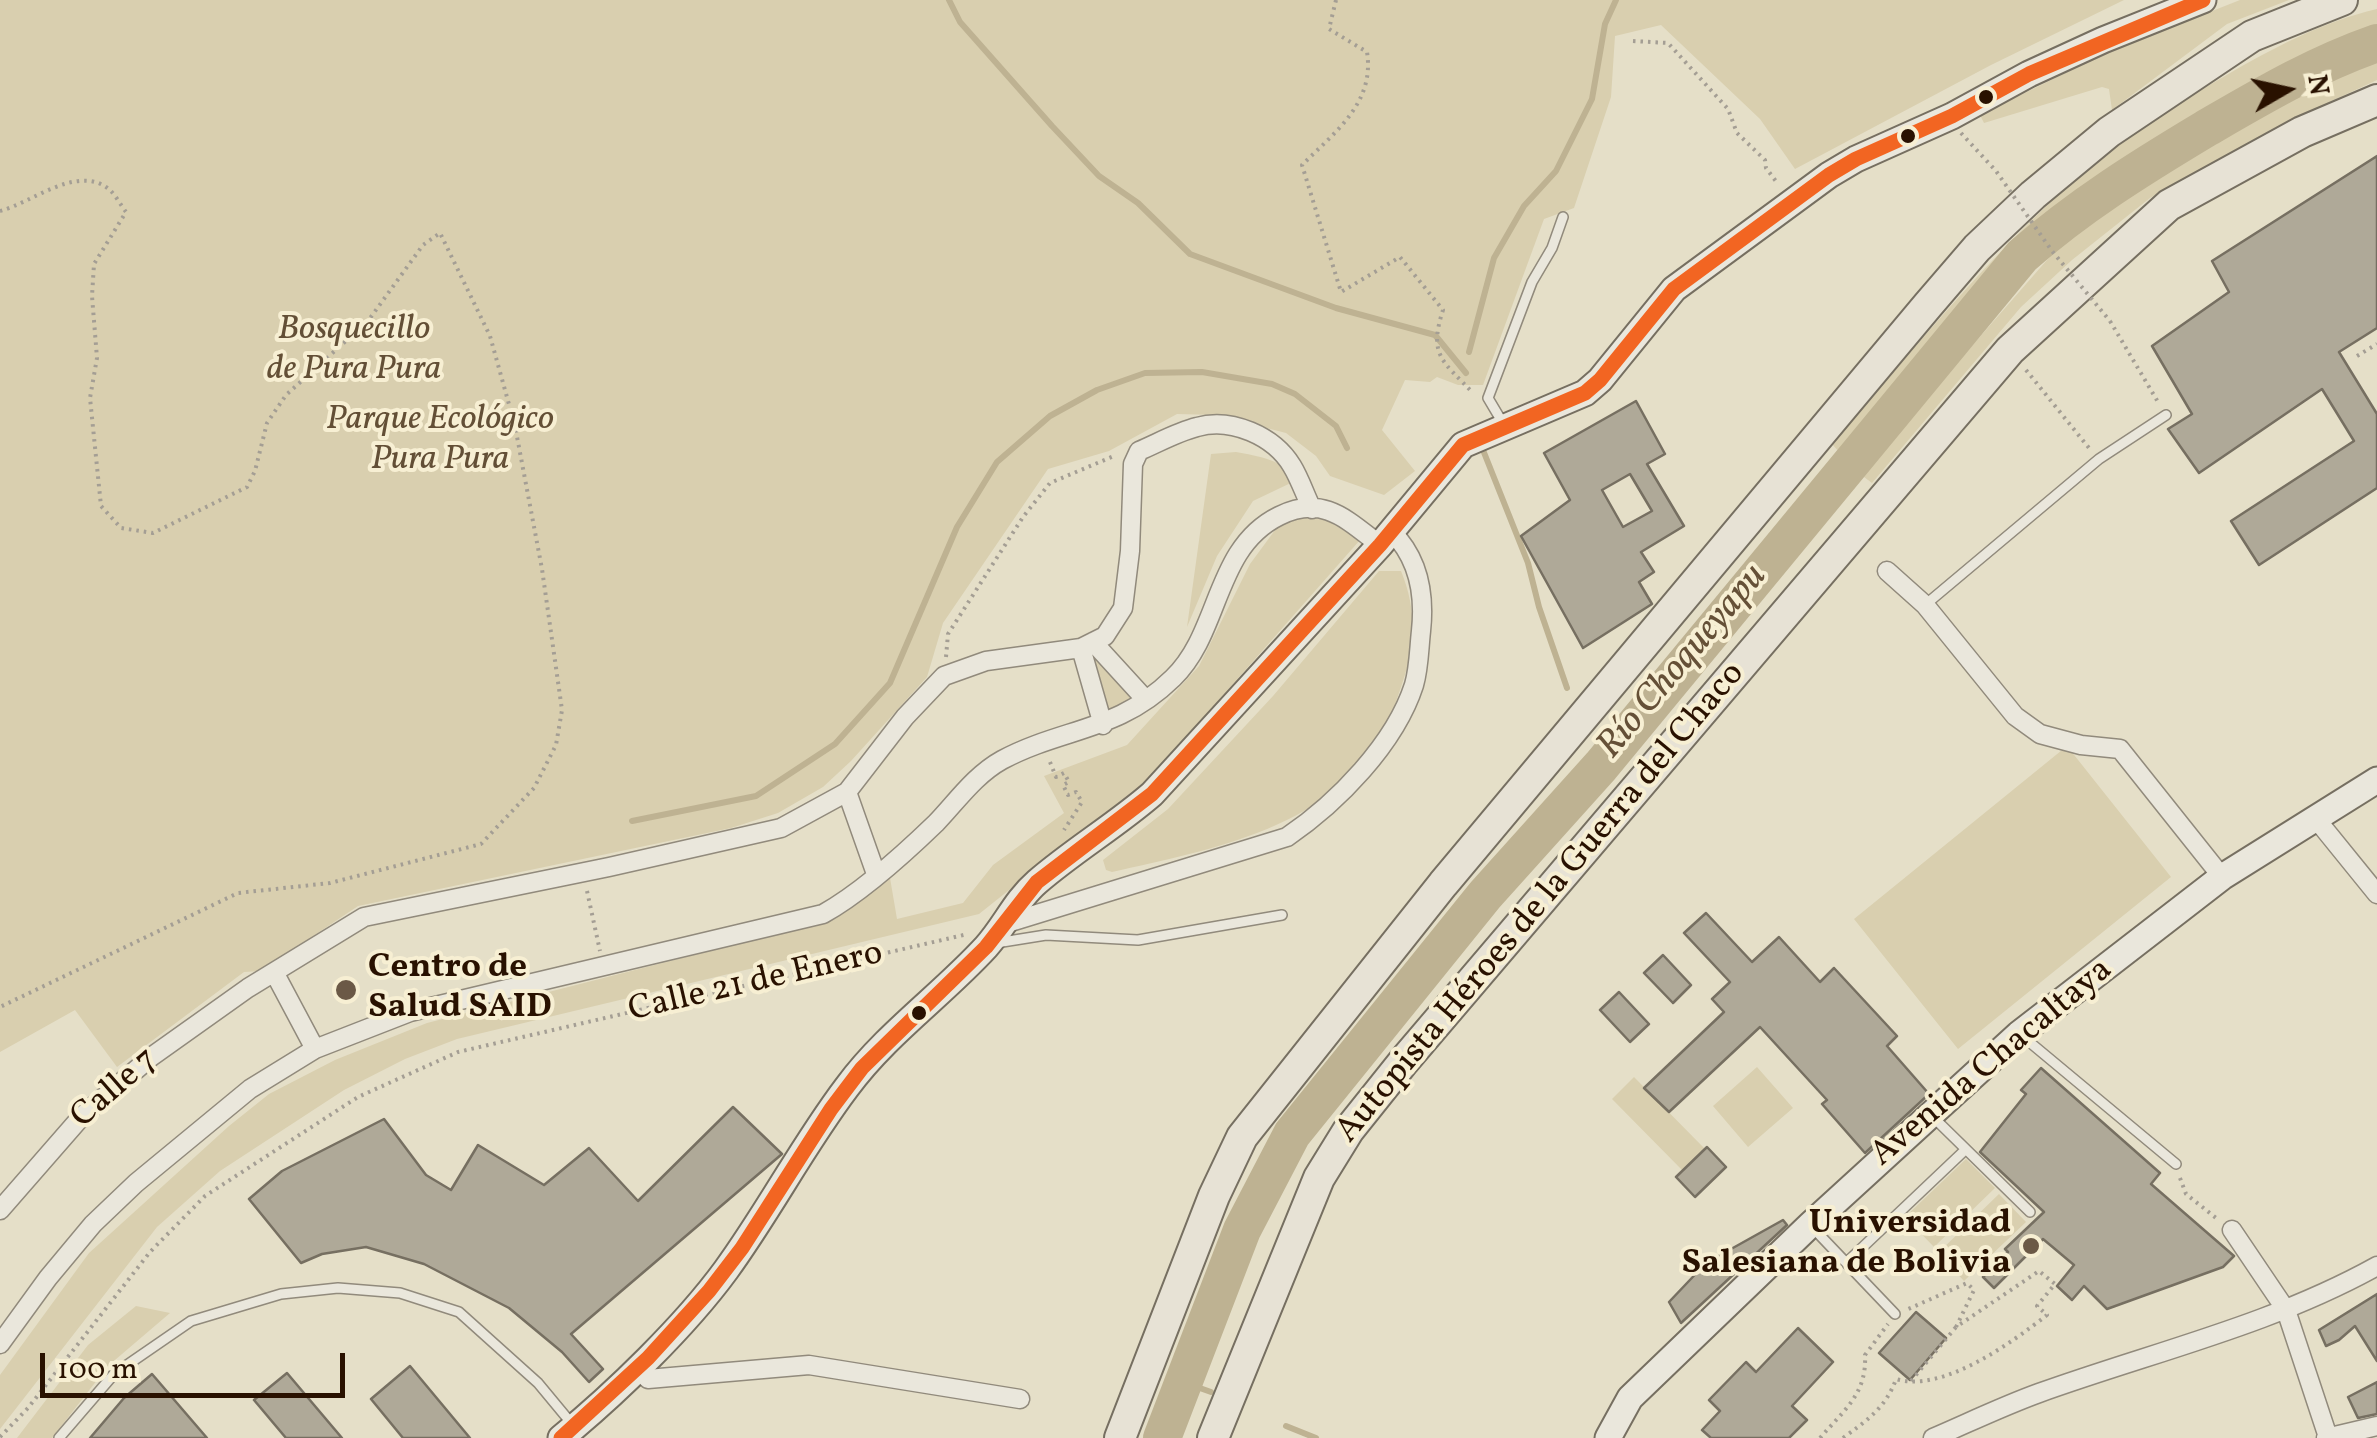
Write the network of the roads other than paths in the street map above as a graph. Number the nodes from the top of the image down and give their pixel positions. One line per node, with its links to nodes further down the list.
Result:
1 (2203, 0): 6 (main road)
2 (2342, 0): 42 (highway)
3 (2377, 100): 43 (highway, Autopista Héroes de la Guerra del Chaco)
4 (1563, 217): 6 (lane)
5 (2166, 415): 10 (lane)
6 (1506, 427): 8 (main road)
7 (1312, 508): 8 (street); 11 (street); 12 (street, Calle 21 de Enero)
8 (1386, 539): 21 (main road); 21 (street)
9 (1887, 571): 10 (street)
10 (1925, 605): 18 (street)
11 (1087, 645): 12 (street); 13 (street); 15 (street)
12 (1146, 700): 13 (street, Calle 21 de Enero)
13 (1103, 725): 17 (street, Calle 21 de Enero)
14 (2377, 780): 16 (main road, Avenida Chacaltaya)
15 (847, 792): 17 (street); 22 (street, Calle 7)
16 (2317, 820): 18 (main road, Avenida Chacaltaya); 19 (street)
17 (876, 874): 24 (street, Calle 21 de Enero)
18 (2222, 877): 23 (main road, Avenida Chacaltaya)
19 (2377, 894)
20 (1282, 915): 21 (lane)
21 (995, 935): 37 (main road)
22 (274, 972): 24 (street); 28 (street, Calle 7)
23 (2019, 1034): 25 (main road, Avenida Chacaltaya); 27 (lane)
24 (315, 1049): 36 (street, Calle 21 de Enero)
25 (1930, 1114): 26 (lane); 30 (main road, Avenida Chacaltaya)
26 (1964, 1150): 29 (lane); 32 (lane)
27 (2176, 1164)
28 (0, 1210)
29 (2030, 1212)
30 (1810, 1225): 32 (lane); 44 (main road, Avenida Chacaltaya)
31 (2232, 1230): 34 (street)
32 (1847, 1262): 35 (lane)
33 (2377, 1266): 34 (street)
34 (2286, 1310): 45 (street); 46 (street)
35 (1895, 1314)
36 (0, 1344)
37 (637, 1367): 38 (street); 40 (main road)
38 (1020, 1399)
39 (2377, 1426): 46 (street)
40 (573, 1434): 41 (lane)
41 (59, 1438)
42 (1120, 1438)
43 (1213, 1438)
44 (1608, 1438)
45 (1933, 1438)
46 (2327, 1438)

